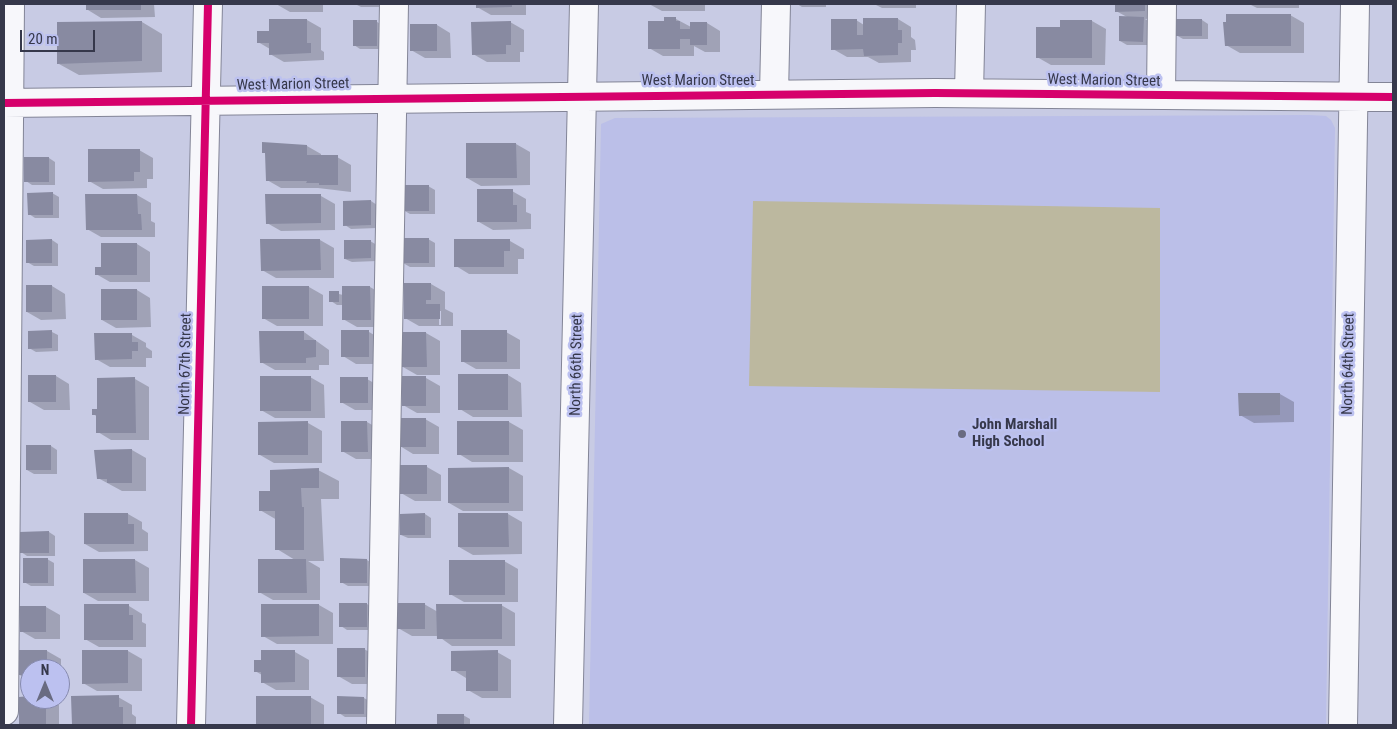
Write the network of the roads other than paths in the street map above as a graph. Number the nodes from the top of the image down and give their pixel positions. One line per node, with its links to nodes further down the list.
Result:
1 (10, 4): 17 (street)
2 (208, 4): 16 (street, North 67th Street)
3 (394, 4): 13 (street)
4 (584, 4): 12 (street, North 66th Street)
5 (776, 4): 10 (street)
6 (971, 4): 9 (street)
7 (1162, 4): 11 (street)
8 (1354, 4): 14 (street, North 64th Street)
9 (969, 93): 10 (street, West Marion Street); 11 (street, West Marion Street)
10 (774, 94): 12 (street, West Marion Street)
11 (1161, 95): 14 (street, West Marion Street)
12 (583, 96): 13 (street, West Marion Street); 21 (street, North 66th Street)
13 (392, 97): 16 (street, West Marion Street); 20 (street)
14 (1353, 97): 15 (street, West Marion Street); 22 (street, North 64th Street)
15 (1393, 97)
16 (207, 100): 17 (street, West Marion Street); 19 (street, North 67th Street)
17 (6, 103): 18 (street)
18 (4, 711)
19 (191, 725)
20 (380, 725)
21 (568, 725)
22 (1343, 725)

